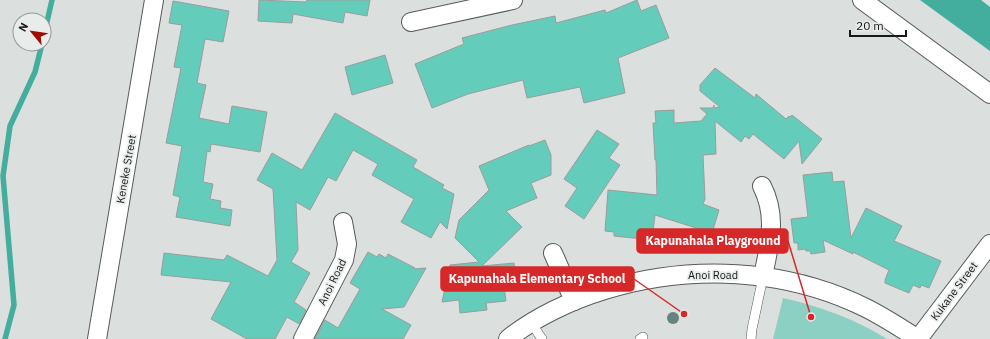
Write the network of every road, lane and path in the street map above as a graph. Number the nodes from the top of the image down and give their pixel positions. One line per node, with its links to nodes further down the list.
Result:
1 (154, 0): 13 (street, Keneke Street)
2 (513, 0): 4 (street)
3 (862, 0): 5 (street)
4 (411, 22)
5 (990, 94)
6 (762, 186): 10 (street)
7 (344, 222): 14 (street, Anoi Road)
8 (990, 244): 18 (street, Kukane Street)
9 (553, 253): 11 (street)
10 (763, 277): 11 (street, Anoi Road); 17 (lane); 18 (street, Anoi Road)
11 (574, 301): 12 (street, Anoi Road)
12 (532, 324): 15 (street, Anoi Road); 16 (lane)
13 (97, 339)
14 (303, 339)
15 (508, 339)
16 (542, 339)
17 (751, 339)
18 (918, 339)

